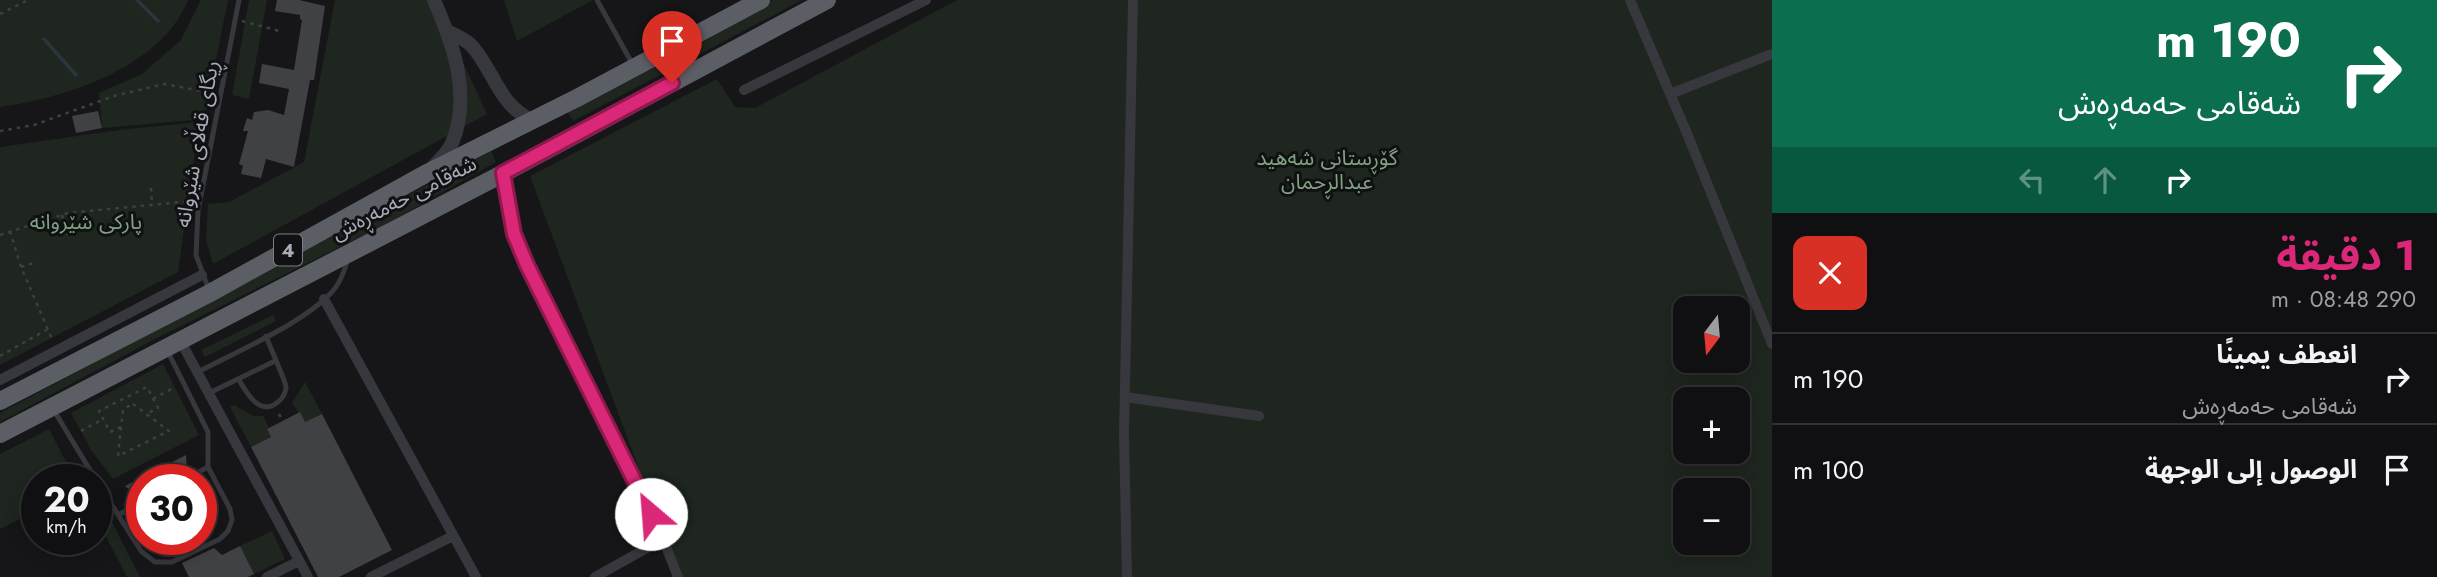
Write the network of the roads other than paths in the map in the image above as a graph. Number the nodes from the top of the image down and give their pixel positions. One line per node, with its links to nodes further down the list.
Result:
1 (239, 0): 18 (lane, ڕیگای قەڵای شێروانە)
2 (435, 0): 9 (street)
3 (597, 0): 11 (lane)
4 (761, 0): 11 (highway, شەقامی حەمەڕەش / 4)
5 (827, 0): 16 (highway, شەقامی حەمەڕەش / 4)
6 (926, 0): 12 (street)
7 (1133, 0): 29 (street)
8 (1630, 0): 13 (street)
9 (447, 31): 14 (street); 15 (street)
10 (1772, 54): 13 (street)
11 (635, 67): 14 (highway, شەقامی حەمەڕەش / 4)
12 (744, 90)
13 (1670, 94): 23 (street)
14 (532, 120): 15 (highway, شەقامی حەمەڕەش / 4)
15 (429, 172): 19 (highway, شەقامی حەمەڕەش / 4)
16 (503, 173): 17 (highway, شەقامی حەمەڕەش / 4); 42 (street)
17 (350, 251): 20 (lane); 22 (highway, شەقامی حەمەڕەش / 4)
18 (202, 275): 19 (lane, ڕیگای قەڵای شێروانە); 26 (street)
19 (210, 293): 30 (highway, شەقامی حەمەڕەش / 4)
20 (324, 299): 21 (lane); 41 (street)
21 (266, 336): 24 (lane); 25 (lane)
22 (172, 343): 25 (street); 31 (highway, شەقامی حەمەڕەش / 4); 35 (lane)
23 (1772, 344)
24 (275, 361): 27 (lane); 27 (lane)
25 (196, 373): 28 (street)
26 (0, 380)
27 (239, 380): 28 (lane)
28 (209, 393): 46 (street)
29 (1125, 397): 32 (street); 53 (street)
30 (0, 401)
31 (52, 406): 33 (highway, شەقامی حەمەڕەش / 4); 34 (lane)
32 (1259, 416)
33 (0, 434)
34 (86, 464)
35 (208, 464)
36 (217, 485): 43 (lane)
37 (112, 505): 39 (lane)
38 (126, 511): 39 (lane)
39 (118, 515): 40 (lane)
40 (126, 528)
41 (453, 536): 49 (street); 50 (street)
42 (663, 539): 51 (street); 52 (street)
43 (217, 540)
44 (146, 555): 45 (lane)
45 (187, 555)
46 (299, 561): 47 (street); 48 (street)
47 (267, 577)
48 (308, 577)
49 (371, 577)
50 (476, 577)
51 (595, 577)
52 (678, 577)
53 (1127, 577)

